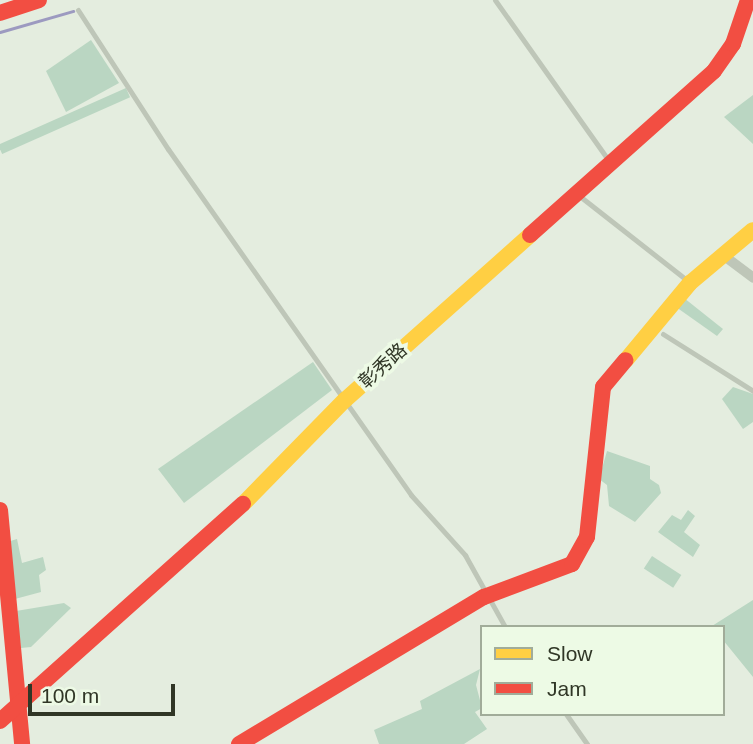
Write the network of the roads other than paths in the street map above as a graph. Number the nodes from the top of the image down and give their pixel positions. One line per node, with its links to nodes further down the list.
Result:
1 (39, 0): 5 (main road)
2 (495, 0): 6 (lane)
3 (748, 0): 6 (main road, 彰秀路)
4 (78, 10): 14 (lane)
5 (0, 13)
6 (609, 160): 7 (main road, 彰秀路)
7 (575, 192): 11 (lane); 14 (main road, 彰秀路)
8 (753, 230): 9 (main road)
9 (723, 255): 10 (street); 11 (main road)
10 (753, 278)
11 (690, 283): 16 (main road)
12 (663, 334): 13 (lane)
13 (753, 391)
14 (345, 401): 16 (lane); 18 (main road, 彰秀路)
15 (0, 510): 18 (main road)
16 (484, 597): 17 (lane); 22 (main road)
17 (504, 625)
18 (17, 705): 20 (main road, 彰秀路); 21 (main road)
19 (567, 716): 23 (lane)
20 (0, 721)
21 (22, 744)
22 (239, 744)
23 (587, 744)

